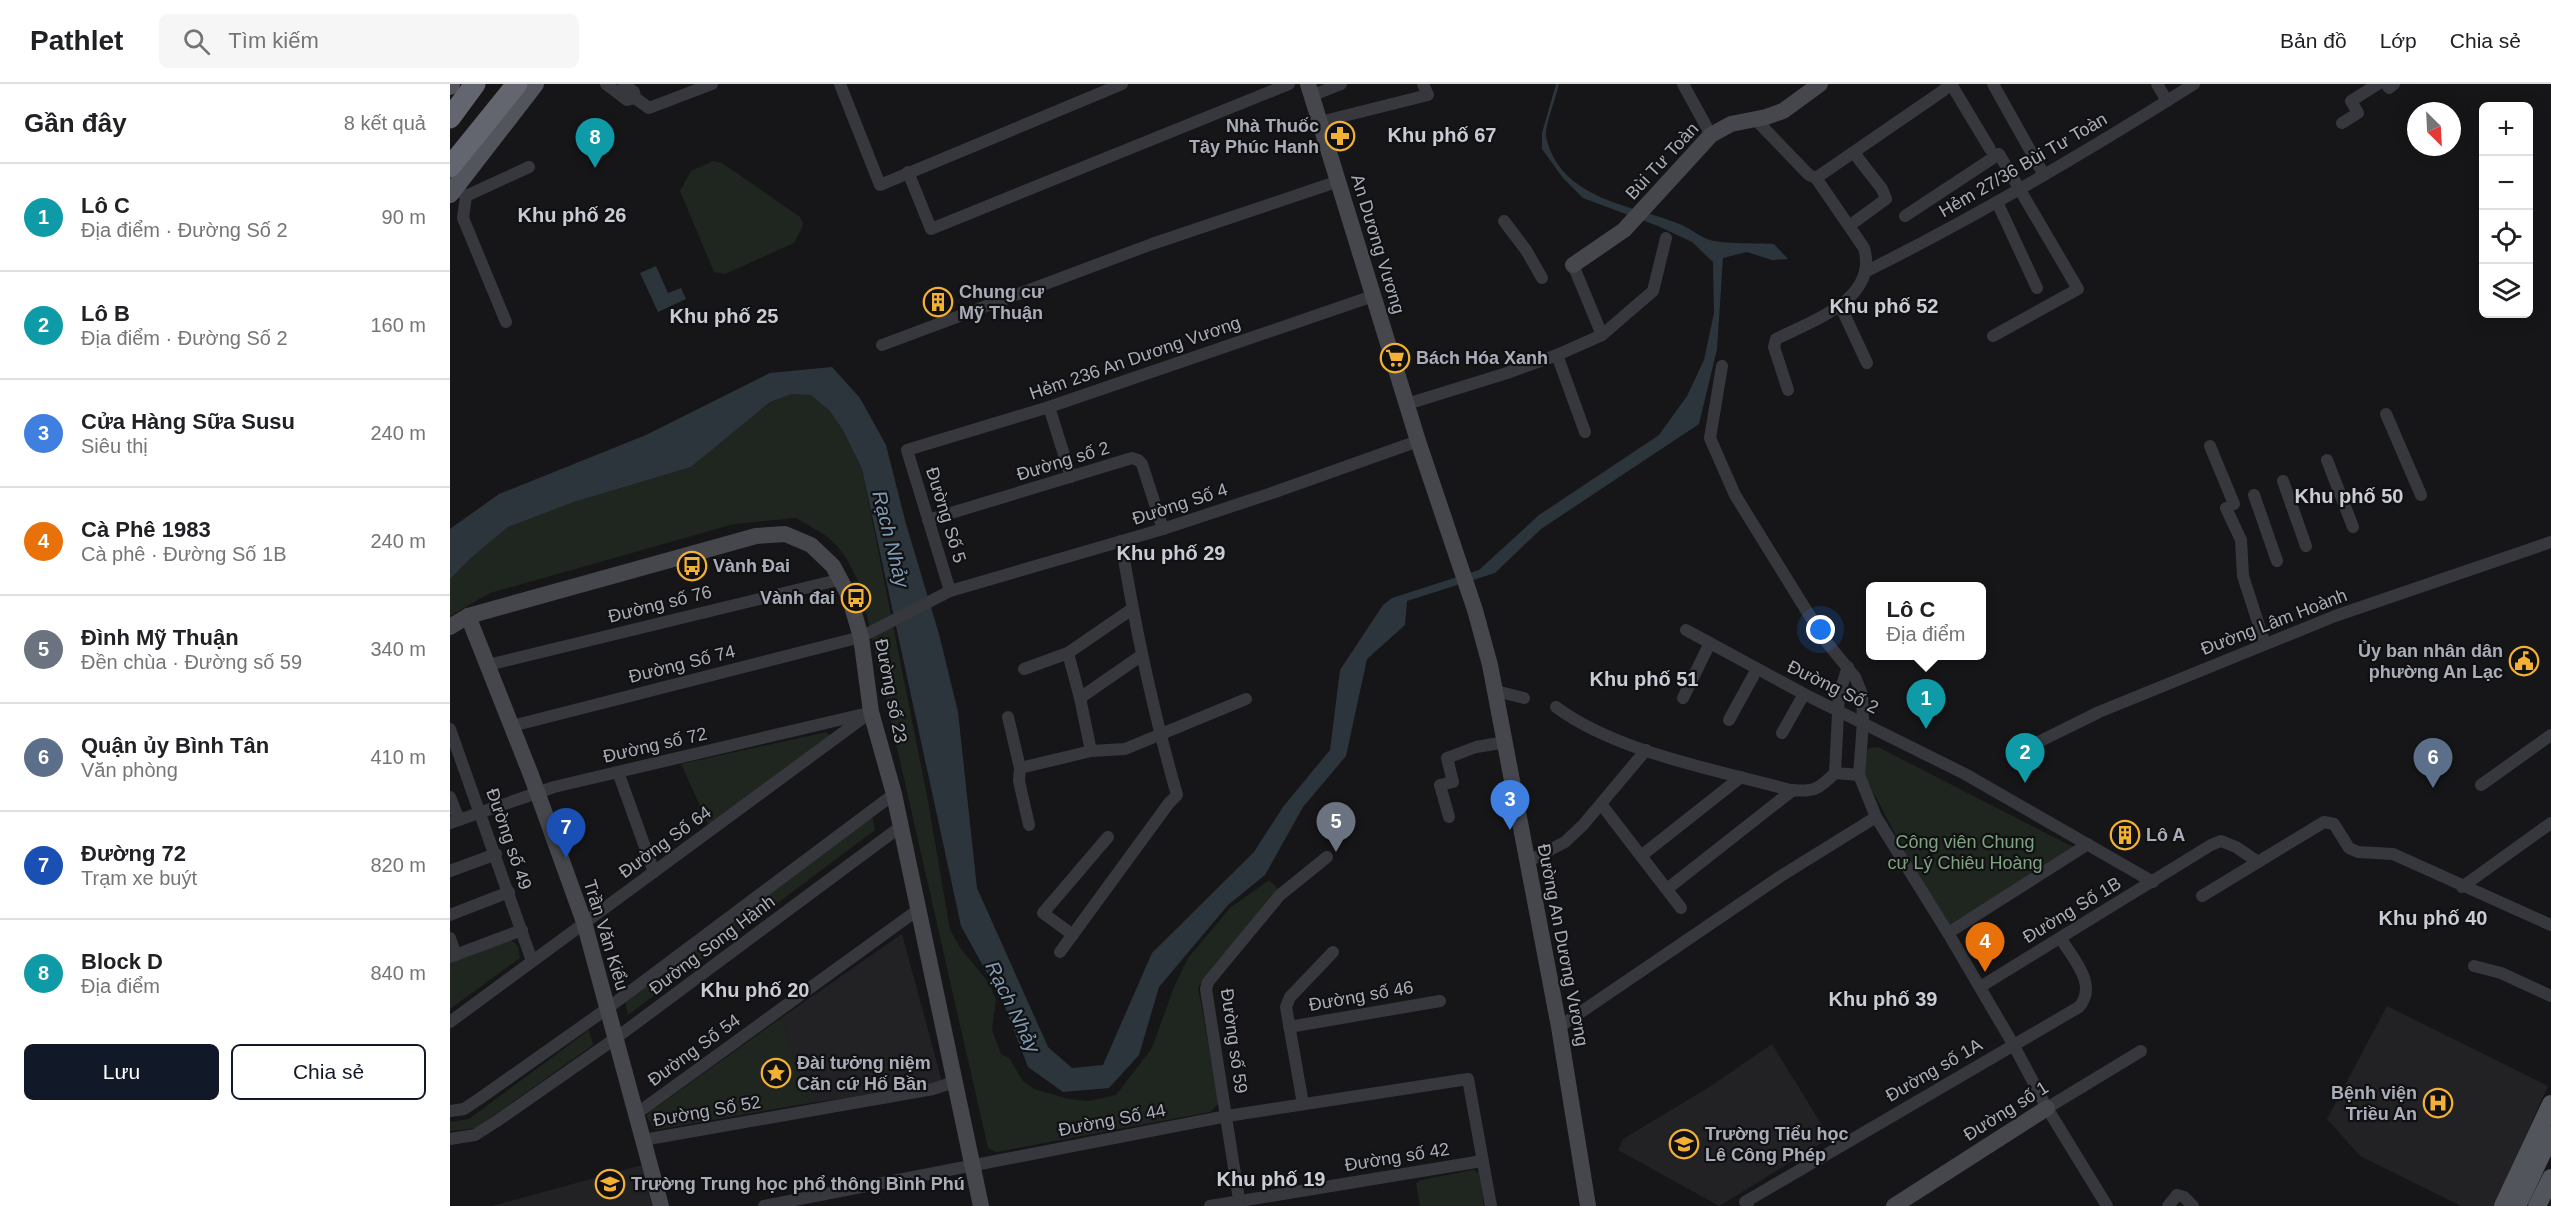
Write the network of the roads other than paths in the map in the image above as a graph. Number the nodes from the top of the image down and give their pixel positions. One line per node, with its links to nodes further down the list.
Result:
1 (475, 84): 24 (highway)
2 (517, 84): 36 (highway)
3 (535, 84): 36 (main road)
4 (606, 84): 22 (street)
5 (624, 84): 22 (street)
6 (711, 84): 22 (street)
7 (840, 84): 32 (street)
8 (1122, 84): 32 (street)
9 (1289, 84): 32 (street)
10 (1341, 84): 21 (street)
11 (1423, 84): 26 (street)
12 (1684, 84): 28 (street)
13 (1950, 84): 29 (street); 30 (street)
14 (1993, 84): 33 (street)
15 (2157, 84): 23 (street)
16 (2193, 84): 23 (street, Hẻm 27/36 Bùi Tư Toàn)
17 (2378, 84): 27 (street)
18 (2386, 84): 19 (street)
19 (2394, 84)
20 (1816, 85): 25 (street, Bùi Tư Toàn)
21 (1309, 90): 26 (street, An Dương Vương)
22 (635, 98)
23 (2167, 101): 33 (street, Hẻm 27/36 Bùi Tư Toàn)
24 (450, 118)
25 (1755, 119): 28 (street, Bùi Tư Toàn); 34 (street)
26 (1320, 122): 35 (street, An Dương Vương)
27 (2342, 123)
28 (1712, 135): 43 (street, Bùi Tư Toàn)
29 (1990, 149)
30 (1854, 153): 34 (street); 41 (street)
31 (529, 167): 36 (street)
32 (908, 172)
33 (2044, 175): 37 (street, Hẻm 27/36 Bùi Tư Toàn)
34 (1816, 178): 41 (street)
35 (1339, 181): 47 (street, An Dương Vương); 52 (street)
36 (455, 186): 49 (street)
37 (2020, 189): 38 (street, Hẻm 27/36 Bùi Tư Toàn); 39 (street); 51 (street)
38 (1997, 202): 44 (street, Hẻm 27/36 Bùi Tư Toàn); 46 (street)
39 (1905, 216)
40 (1504, 221): 45 (street)
41 (1849, 226): 44 (street)
42 (1666, 238): 50 (street)
43 (1573, 265): 50 (street)
44 (1867, 271): 48 (street)
45 (1542, 278)
46 (2037, 288)
47 (1374, 296): 57 (street, An Dương Vương); 58 (street, Hẻm 236 An Dương Vương)
48 (1840, 305): 54 (street); 56 (street)
49 (506, 322)
50 (1602, 335): 53 (street)
51 (1993, 336)
52 (882, 345)
53 (1557, 355): 57 (street); 60 (street)
54 (1868, 363)
55 (1722, 366): 89 (street)
56 (1788, 390)
57 (1407, 404): 61 (street, An Dương Vương)
58 (1049, 407): 63 (street, Hẻm 236 An Dương Vương); 65 (street)
59 (2385, 414): 68 (street)
60 (1585, 432)
61 (1418, 441): 71 (street, Đường Số 4); 75 (street, An Dương Vương)
62 (2210, 446): 85 (street)
63 (906, 450): 69 (street, Đường Số 5)
64 (2327, 460): 70 (street)
65 (1071, 477): 69 (street, Đường số 2); 71 (street, Đường số 2)
66 (2283, 481): 74 (street)
67 (2254, 495): 76 (street)
68 (2421, 495)
69 (928, 520): 78 (street, Đường Số 5)
70 (2353, 527)
71 (1163, 529): 72 (street, Đường Số 4)
72 (1121, 541): 78 (street, Đường Số 4); 79 (street)
73 (2551, 542): 85 (street, Đường Lâm Hoành)
74 (2306, 546)
75 (1454, 554): 92 (street, Đường An Dương Vương)
76 (2277, 561)
77 (842, 579): 80 (street, Đường số 23); 83 (street, Đường số 23); 88 (street, Đường số 76)
78 (946, 593): 83 (street, Đường Số 4)
79 (1132, 609): 86 (street); 87 (street)
80 (468, 616): 81 (street, Đường số 23); 88 (street, Trần Văn Kiểu)
81 (450, 627)
82 (1686, 630): 84 (street, Đường Số 2)
83 (861, 637): 100 (street, Đường số 23); 104 (street, Đường Số 74)
84 (1710, 643): 91 (street, Đường Số 2); 96 (street)
85 (2265, 644): 112 (street, Đường Lâm Hoành)
86 (1068, 653): 90 (street); 94 (street)
87 (1142, 655): 94 (street); 107 (street)
88 (488, 665): 104 (street, Trần Văn Kiểu)
89 (1848, 668): 99 (street); 103 (street)
90 (1024, 669)
91 (1757, 669): 93 (street, Đường Số 2); 102 (street)
92 (1496, 691): 95 (street); 109 (street, Đường An Dương Vương)
93 (1804, 694): 99 (street, Đường Số 2); 106 (street)
94 (1080, 698): 111 (street)
95 (1524, 698)
96 (1683, 698)
97 (1246, 699): 107 (street)
98 (1556, 707): 110 (street)
99 (1838, 711): 103 (street, Đường Số 2); 115 (street)
100 (871, 712): 114 (street, Đường số 72); 121 (street, Đường số 23); 139 (street, Đường Số 64)
101 (1008, 717): 113 (street)
102 (1729, 720)
103 (1863, 722): 116 (street); 132 (street, Đường Số 2)
104 (512, 726): 120 (street, Trần Văn Kiểu)
105 (450, 729): 124 (street, Đường số 49)
106 (1782, 733)
107 (1160, 735): 111 (street); 152 (street)
108 (2551, 735): 118 (street)
109 (1506, 742): 125 (street); 136 (street, Đường An Dương Vương)
110 (1646, 750): 117 (street); 123 (street)
111 (1091, 751): 113 (street)
112 (2018, 753)
113 (1020, 768): 129 (street)
114 (618, 772): 120 (street, Đường số 72); 139 (street)
115 (1836, 773): 116 (street); 119 (street)
116 (1859, 774): 126 (street)
117 (1741, 777): 119 (street); 134 (street)
118 (2481, 785)
119 (1793, 790): 142 (street)
120 (537, 792): 124 (street, Đường số 72); 148 (street, Trần Văn Kiểu)
121 (894, 794): 130 (street, Đường số 23); 163 (street, Đường Song Hành)
122 (450, 797): 127 (street)
123 (1601, 804): 134 (street); 136 (street)
124 (481, 812): 127 (street, Đường số 72); 133 (street, Đường số 49)
125 (1449, 817)
126 (1876, 817): 151 (street); 166 (street)
127 (454, 821)
128 (2551, 823): 141 (street)
129 (1029, 825)
130 (900, 827): 146 (street, Đường số 23); 167 (street, Đường Song Hành)
131 (1108, 837): 152 (street)
132 (2088, 844): 140 (street, Đường Số 2); 151 (street)
133 (496, 854): 138 (street); 143 (street, Đường số 49)
134 (1641, 856): 142 (street)
135 (1327, 857): 176 (street, Đường số 59)
136 (1527, 862): 166 (street, Đường An Dương Vương)
137 (2258, 862): 140 (street, Đường Số 1B); 141 (street); 144 (street)
138 (450, 872)
139 (654, 872): 148 (street, Đường Số 64)
140 (2153, 882): 154 (street, Đường Số 1B)
141 (2462, 887): 149 (street)
142 (1667, 889): 145 (street)
143 (508, 892): 147 (street); 150 (street, Đường số 49)
144 (2202, 896)
145 (1681, 908)
146 (919, 909): 170 (street, Đường số 23); 175 (street, Đường Số 54)
147 (450, 915)
148 (584, 922): 158 (street, Đường Số 64); 163 (street, Trần Văn Kiểu)
149 (2551, 925)
150 (522, 930): 157 (street); 158 (street, Đường số 49)
151 (1948, 933): 160 (street)
152 (1072, 935): 155 (street)
153 (450, 938): 157 (street)
154 (2061, 939): 160 (street, Đường Số 1B); 168 (street, Đường số 1A)
155 (1060, 952)
156 (1332, 952): 165 (street)
157 (453, 956)
158 (532, 961): 164 (street, Đường Số 64)
159 (2474, 966): 161 (street)
160 (1980, 987): 168 (street)
161 (2551, 996)
162 (1440, 1001): 165 (street, Đường số 46)
163 (608, 1008): 167 (street, Trần Văn Kiểu); 174 (street, Đường Song Hành)
164 (450, 1022)
165 (1289, 1027): 171 (street)
166 (1559, 1027): 191 (street, Đường An Dương Vương)
167 (616, 1038): 175 (street, Trần Văn Kiểu); 178 (street, Đường Song Hành)
168 (2013, 1044): 173 (street); 192 (street, Đường số 1A)
169 (2141, 1051): 173 (street, Đường số 1)
170 (954, 1082): 179 (street, Đường Số 52); 181 (street, Đường số 23)
171 (1303, 1104): 176 (street, Đường Số 44); 180 (street, Đường Số 44)
172 (2550, 1107): 197 (main road)
173 (2047, 1108): 193 (street, Đường số 1); 194 (street)
174 (450, 1111)
175 (636, 1114): 179 (street, Trần Văn Kiểu)
176 (1227, 1116): 181 (street, Đường Số 44); 184 (street, Đường số 59)
177 (2551, 1135): 198 (main road)
178 (450, 1139)
179 (643, 1140): 186 (street, Trần Văn Kiểu)
180 (1482, 1161): 184 (street, Đường số 42); 190 (street)
181 (971, 1166): 185 (street, Đường Số 44); 188 (street, Đường số 23)
182 (2551, 1180): 199 (main road)
183 (2551, 1201): 200 (main road)
184 (1240, 1203): 189 (street, Đường số 42)
185 (781, 1204): 187 (street, Đường Số 44)
186 (661, 1206)
187 (764, 1206)
188 (981, 1206)
189 (1210, 1206)
190 (1491, 1206)
191 (1588, 1206)
192 (1748, 1206)
193 (1894, 1206)
194 (2107, 1206)
195 (2168, 1206): 196 (street)
196 (2193, 1206)
197 (2503, 1206)
198 (2517, 1206)
199 (2537, 1206)
200 (2548, 1206)

